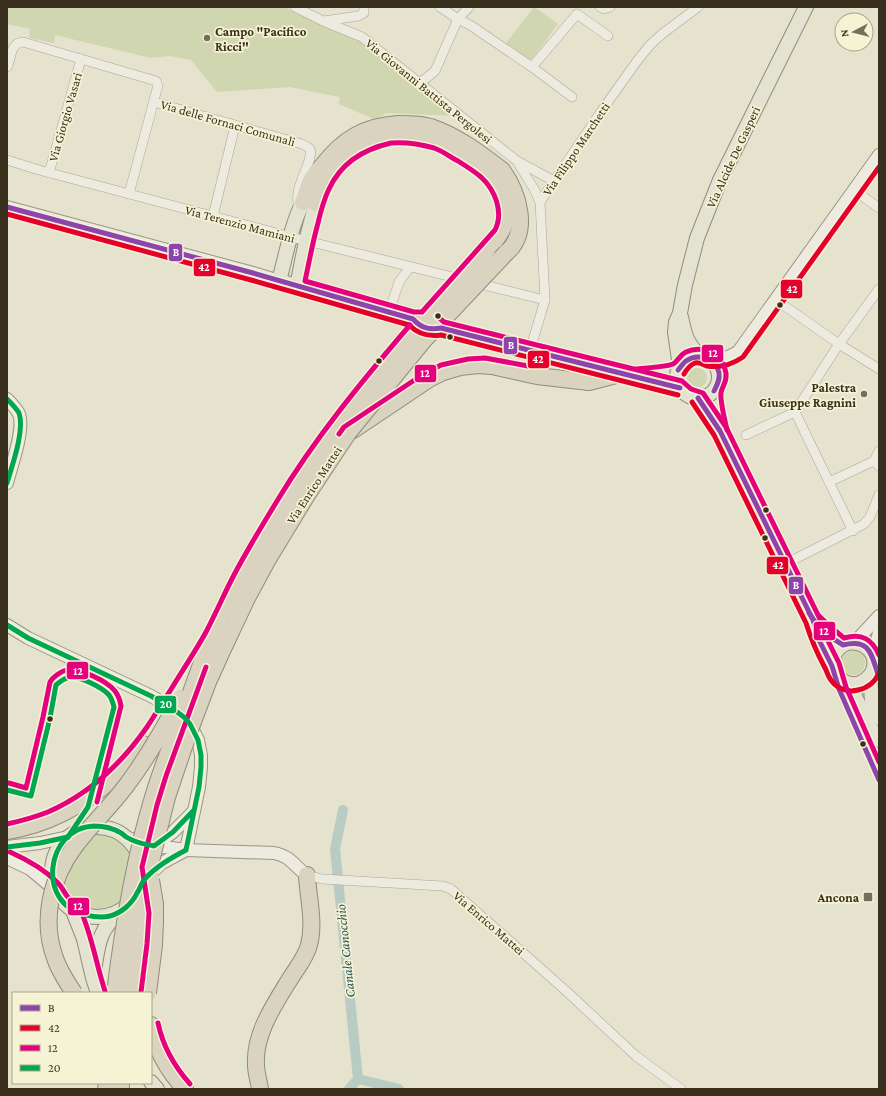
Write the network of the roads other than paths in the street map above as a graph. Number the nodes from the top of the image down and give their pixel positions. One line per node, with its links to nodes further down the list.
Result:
1 (295, 7): 10 (street, Via Giovanni Battista Pergolesi)
2 (364, 7): 10 (street)
3 (440, 7): 9 (street)
4 (469, 7): 9 (street)
5 (600, 7): 6 (street)
6 (610, 7)
7 (698, 7): 23 (street, Via Filippo Marchetti)
8 (806, 7): 40 (main road, Via Alcide De Gasperi)
9 (458, 19): 14 (street); 15 (street)
10 (323, 21): 15 (street, Via Giovanni Battista Pergolesi)
11 (608, 36): 14 (street)
12 (81, 59): 13 (street, Via Giorgio Vasari); 17 (street, Via delle Fornaci Comunali); 22 (street, Via Giorgio Vasari)
13 (7, 66)
14 (532, 67): 16 (street)
15 (420, 83): 21 (street, Via Giovanni Battista Pergolesi)
16 (572, 97)
17 (154, 102): 18 (street, Via delle Fornaci Comunali); 25 (street, Via delle Fornaci Comunali)
18 (235, 126): 27 (street, Via delle Fornaci Comunali); 30 (street)
19 (879, 155): 24 (street)
20 (7, 160): 22 (street, Via Terenzio Mamiani)
21 (517, 161): 23 (street, Via Giovanni Battista Pergolesi); 26 (street, Via Giovanni Battista Pergolesi)
22 (49, 173): 25 (street, Via Terenzio Mamiani)
23 (554, 181): 26 (street, Via Filippo Marchetti)
24 (854, 190): 29 (street); 43 (street)
25 (129, 194): 30 (street, Via Terenzio Mamiani)
26 (540, 202): 37 (street, Via Filippo Marchetti)
27 (306, 205): 31 (main road, Via Enrico Mattei); 32 (main road, Via Enrico Mattei); 53 (highway, Via Enrico Mattei, bridge); 66 (highway, Via Enrico Mattei, bridge)
28 (7, 207): 34 (street)
29 (879, 208)
30 (213, 216): 31 (street, Via Terenzio Mamiani)
31 (292, 233): 32 (street, Via Terenzio Mamiani); 34 (main road, Via Enrico Mattei)
32 (307, 237): 33 (street, Via Terenzio Mamiani); 35 (main road, Via Enrico Mattei)
33 (410, 266): 37 (street, Via Terenzio Mamiani); 39 (street)
34 (278, 281): 35 (main road)
35 (297, 286): 39 (main road)
36 (879, 289): 41 (street)
37 (545, 300): 42 (street, Via Filippo Marchetti)
38 (786, 307): 41 (street)
39 (388, 312): 42 (main road)
40 (680, 313): 43 (main road, Via Alcide De Gasperi); 44 (main road, Via Alcide De Gasperi)
41 (839, 344): 45 (street); 51 (street)
42 (530, 350): 46 (main road)
43 (704, 358): 44 (main road); 48 (main road)
44 (679, 369): 46 (main road); 47 (main road)
45 (879, 369)
46 (631, 375): 47 (main road); 53 (highway, bridge)
47 (680, 388): 49 (main road)
48 (714, 391): 49 (main road); 52 (main road)
49 (698, 398): 52 (main road)
50 (7, 400): 58 (street)
51 (795, 412): 54 (street); 57 (street)
52 (720, 431): 61 (main road)
53 (348, 433): 82 (highway, Via Enrico Mattei, bridge)
54 (746, 435)
55 (879, 451): 56 (street)
56 (876, 463): 57 (street)
57 (829, 482): 60 (street)
58 (7, 483)
59 (879, 495): 60 (street)
60 (853, 531): 61 (street)
61 (785, 564): 63 (main road)
62 (879, 616): 67 (street)
63 (813, 620): 67 (main road); 69 (main road)
64 (7, 625): 74 (street)
65 (879, 632): 68 (street)
66 (212, 636): 75 (highway, bridge); 88 (highway, bridge); 90 (highway, Via Enrico Mattei, bridge)
67 (849, 644): 68 (main road); 69 (main road)
68 (874, 659): 70 (main road)
69 (832, 666): 71 (main road)
70 (870, 676): 71 (main road); 72 (main road)
71 (848, 684): 73 (main road)
72 (879, 718)
73 (879, 740)
74 (194, 811): 78 (street); 80 (street)
75 (7, 831)
76 (68, 837): 77 (main road, Via Enrico Mattei); 79 (street); 84 (main road, Via Enrico Mattei)
77 (128, 838): 78 (street, Via Enrico Mattei); 82 (main road, Via Enrico Mattei)
78 (154, 846): 80 (street, Via Enrico Mattei)
79 (7, 847)
80 (186, 850): 82 (street, Via Enrico Mattei); 83 (street, Via Enrico Mattei)
81 (7, 858): 84 (street)
82 (146, 875): 85 (main road, Via Enrico Mattei); 91 (highway, Via Enrico Mattei, bridge); 92 (highway, bridge)
83 (307, 875): 95 (highway); 96 (street, Via Enrico Mattei)
84 (54, 888): 86 (main road, Via Enrico Mattei)
85 (127, 907): 86 (main road, Via Enrico Mattei); 87 (main road, Via Enrico Mattei)
86 (73, 911): 87 (main road, Via Enrico Mattei)
87 (93, 978): 89 (main road, Via Enrico Mattei)
88 (73, 992)
89 (98, 992)
90 (115, 992)
91 (129, 992)
92 (148, 992)
93 (152, 1029): 94 (highway)
94 (186, 1089)
95 (260, 1089)
96 (681, 1089)

